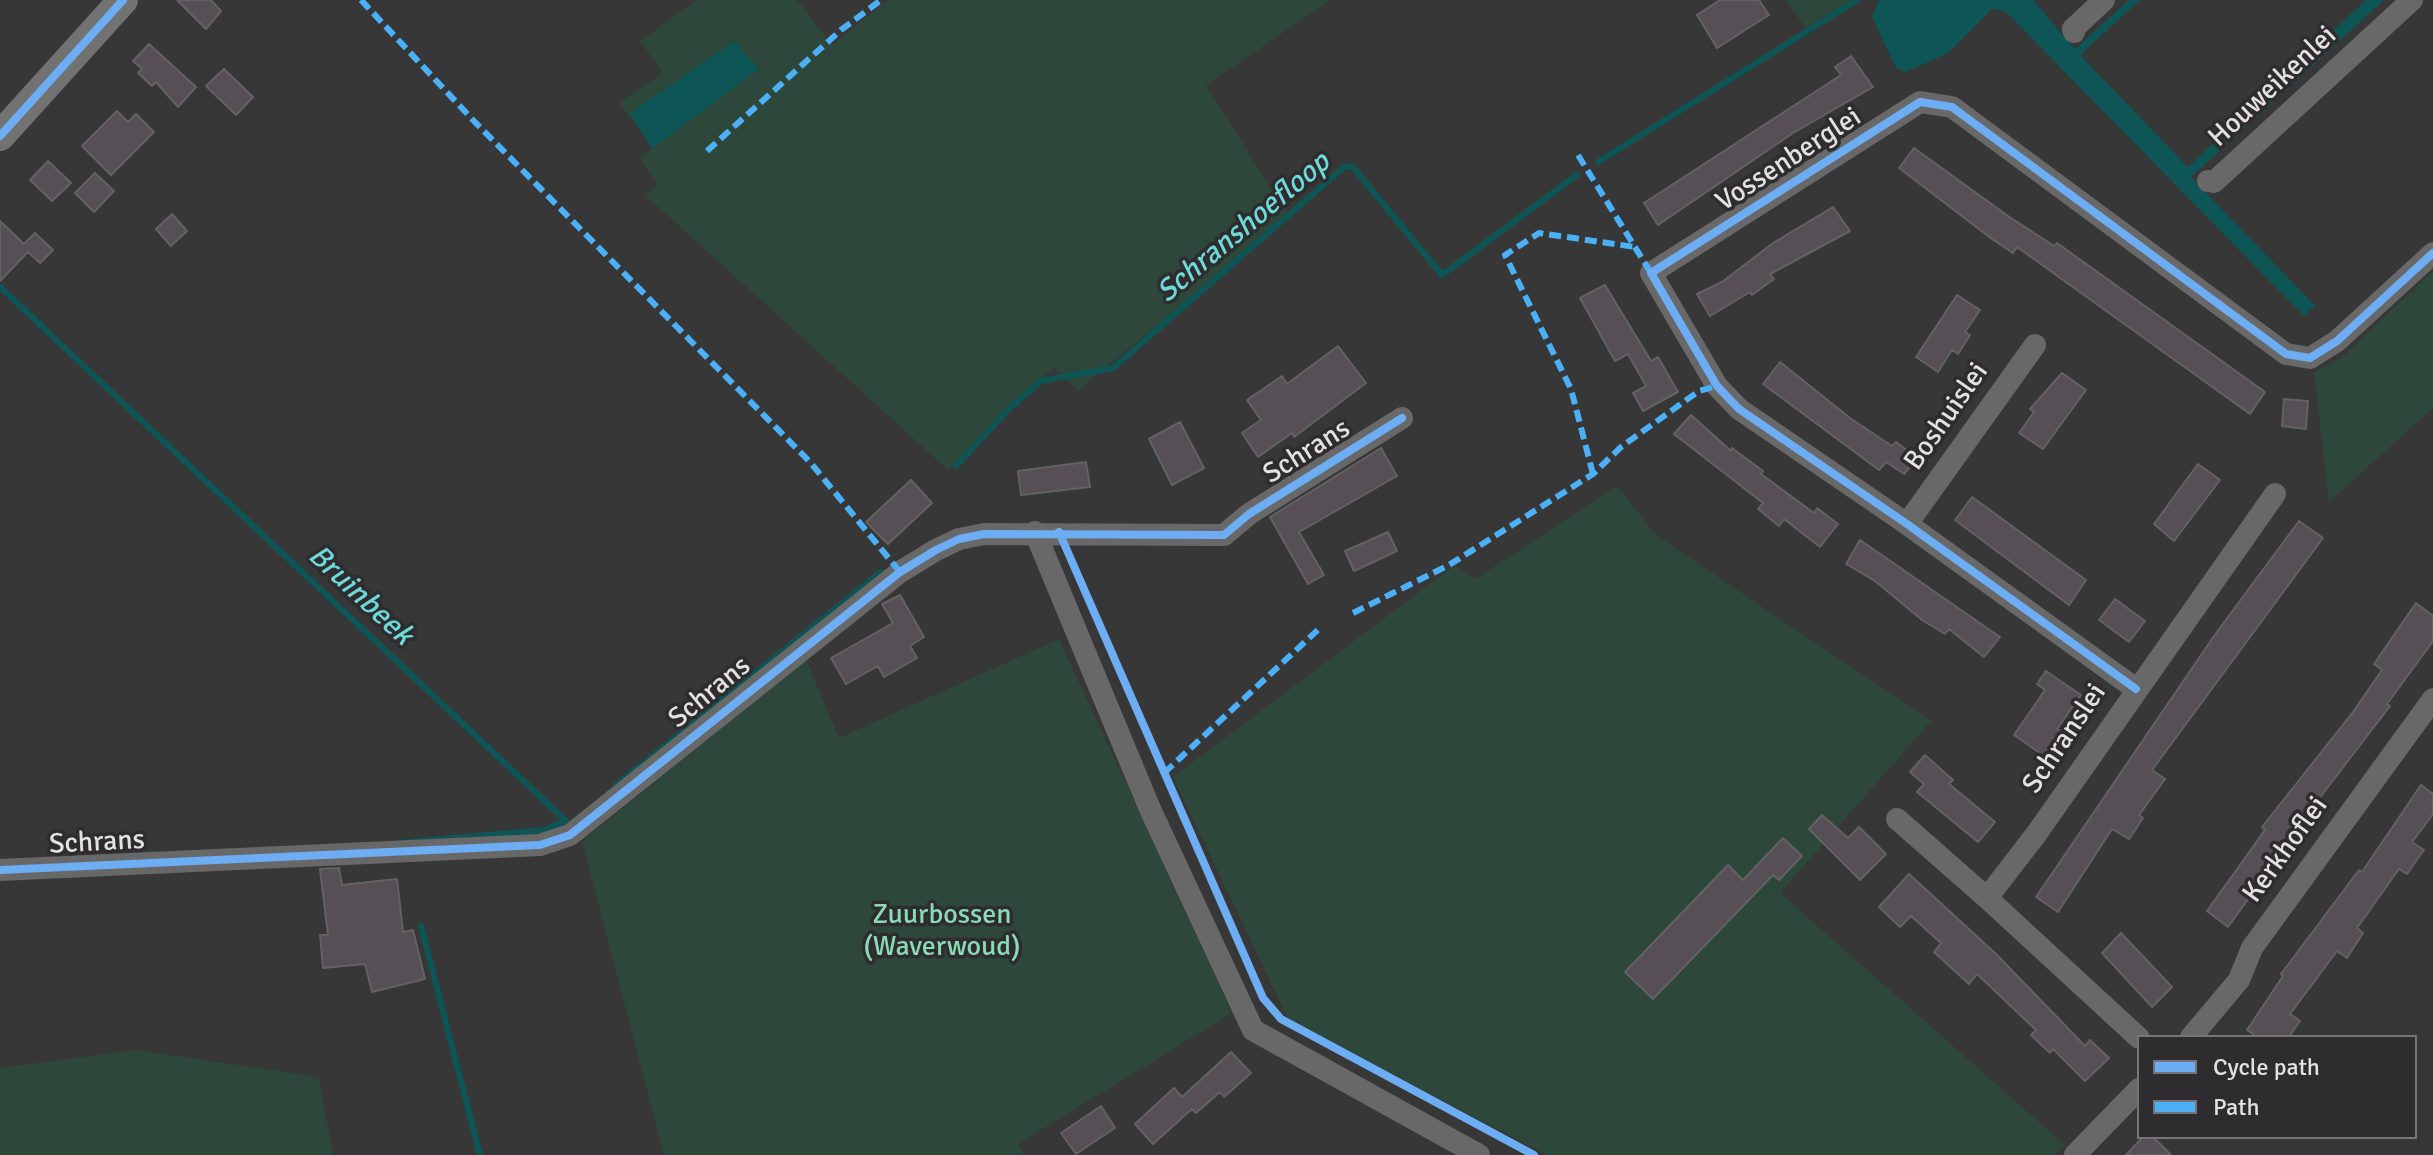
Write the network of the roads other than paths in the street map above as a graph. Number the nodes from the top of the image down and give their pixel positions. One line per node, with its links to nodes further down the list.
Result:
1 (123, 0): 5 (street)
2 (2104, 0): 4 (street)
3 (2412, 0): 6 (street, Houweikenlei)
4 (2074, 32)
5 (0, 136)
6 (2208, 181)
7 (2433, 253): 11 (street, Vossenberglei)
8 (2035, 345): 11 (street, Boshuislei)
9 (1402, 418): 12 (street, Schrans)
10 (2275, 494): 13 (street, Schranslei)
11 (1907, 524): 13 (street, Vossenberglei)
12 (1035, 532): 16 (street, Schrans); 21 (street)
13 (2136, 689): 17 (street, Schranslei)
14 (2433, 699): 18 (street, Kerkhoflei)
15 (1897, 819): 17 (street)
16 (0, 870)
17 (1987, 898): 19 (street)
18 (2193, 1035)
19 (2137, 1036)
20 (2137, 1091): 22 (street)
21 (1479, 1155)
22 (2075, 1155)

